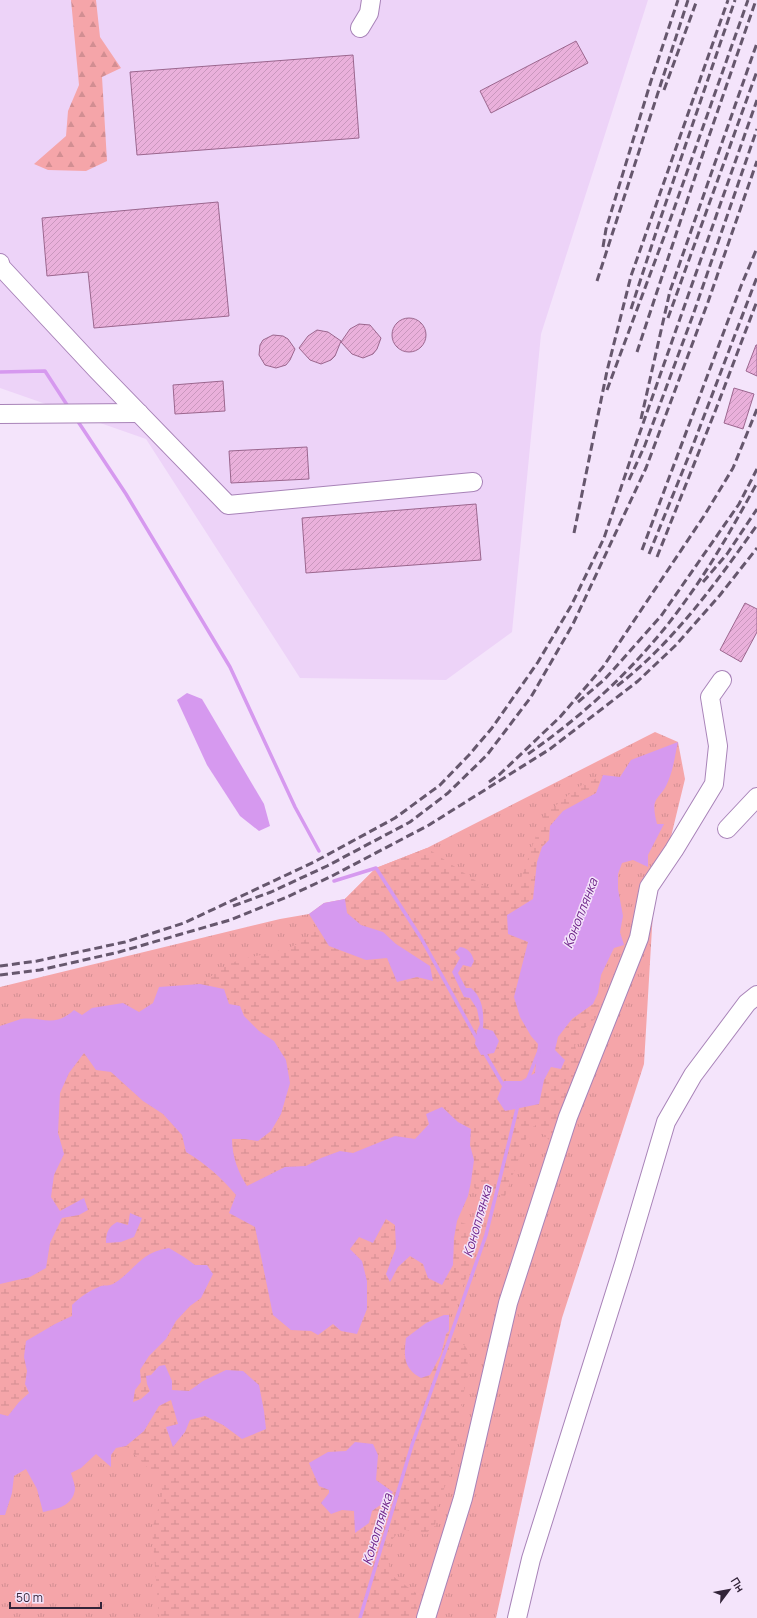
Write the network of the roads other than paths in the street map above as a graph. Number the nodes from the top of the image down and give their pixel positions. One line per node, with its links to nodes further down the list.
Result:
1 (371, 0): 2 (street)
2 (360, 28)
3 (0, 263): 4 (street)
4 (139, 413): 5 (street); 6 (street)
5 (0, 414)
6 (473, 482)
7 (722, 680): 11 (street)
8 (757, 797): 9 (street)
9 (727, 829)
10 (757, 995): 12 (street)
11 (426, 1618)
12 (517, 1618)

